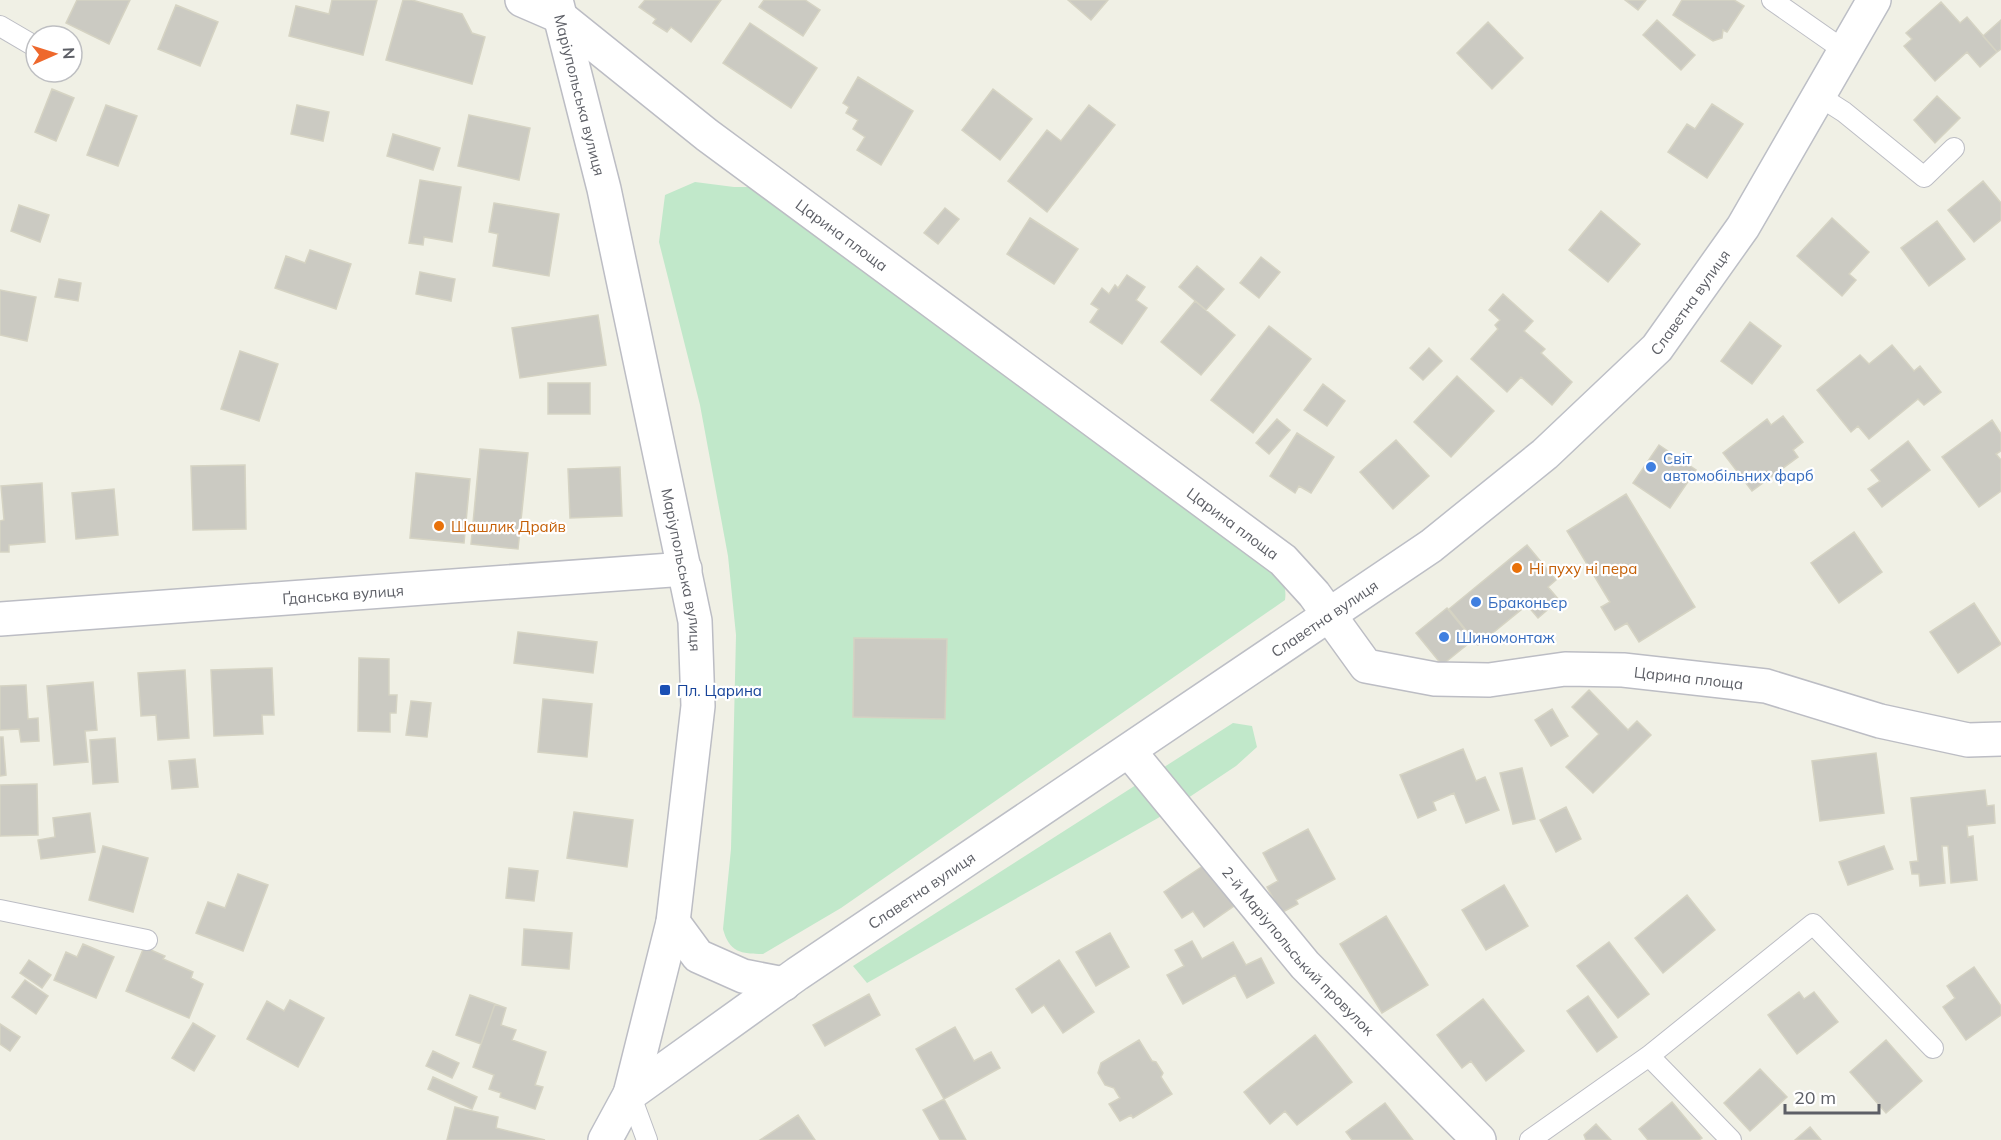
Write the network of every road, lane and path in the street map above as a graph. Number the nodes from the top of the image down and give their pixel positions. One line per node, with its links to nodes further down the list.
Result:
1 (522, 0): 4 (street, Царина площа)
2 (1772, 0): 7 (lane)
3 (1874, 0): 7 (street, Славетна вулиця)
4 (557, 8): 10 (street, Маріупольська вулиця); 11 (street, Царина площа)
5 (0, 26): 6 (lane)
6 (24, 40)
7 (1845, 51): 8 (street, Славетна вулиця)
8 (1819, 96): 9 (lane); 11 (street, Славетна вулиця)
9 (1954, 148)
10 (685, 570): 12 (street, Ґданська вулиця); 16 (street, Маріупольська вулиця)
11 (1329, 616): 13 (street, Царина площа); 14 (street, Славетна вулиця)
12 (0, 619)
13 (2001, 739)
14 (1129, 751): 18 (street, Славетна вулиця); 24 (street, 2-й Маріупольський провулок)
15 (0, 910): 17 (lane)
16 (673, 922): 18 (street); 21 (street, Маріупольська вулиця)
17 (147, 940)
18 (784, 984): 21 (street, Славетна вулиця)
19 (1933, 1048): 20 (lane)
20 (1649, 1056): 25 (lane); 26 (lane)
21 (630, 1094): 22 (street, Маріупольська вулиця); 23 (lane)
22 (605, 1140)
23 (647, 1140)
24 (1479, 1140)
25 (1530, 1140)
26 (1731, 1140)

